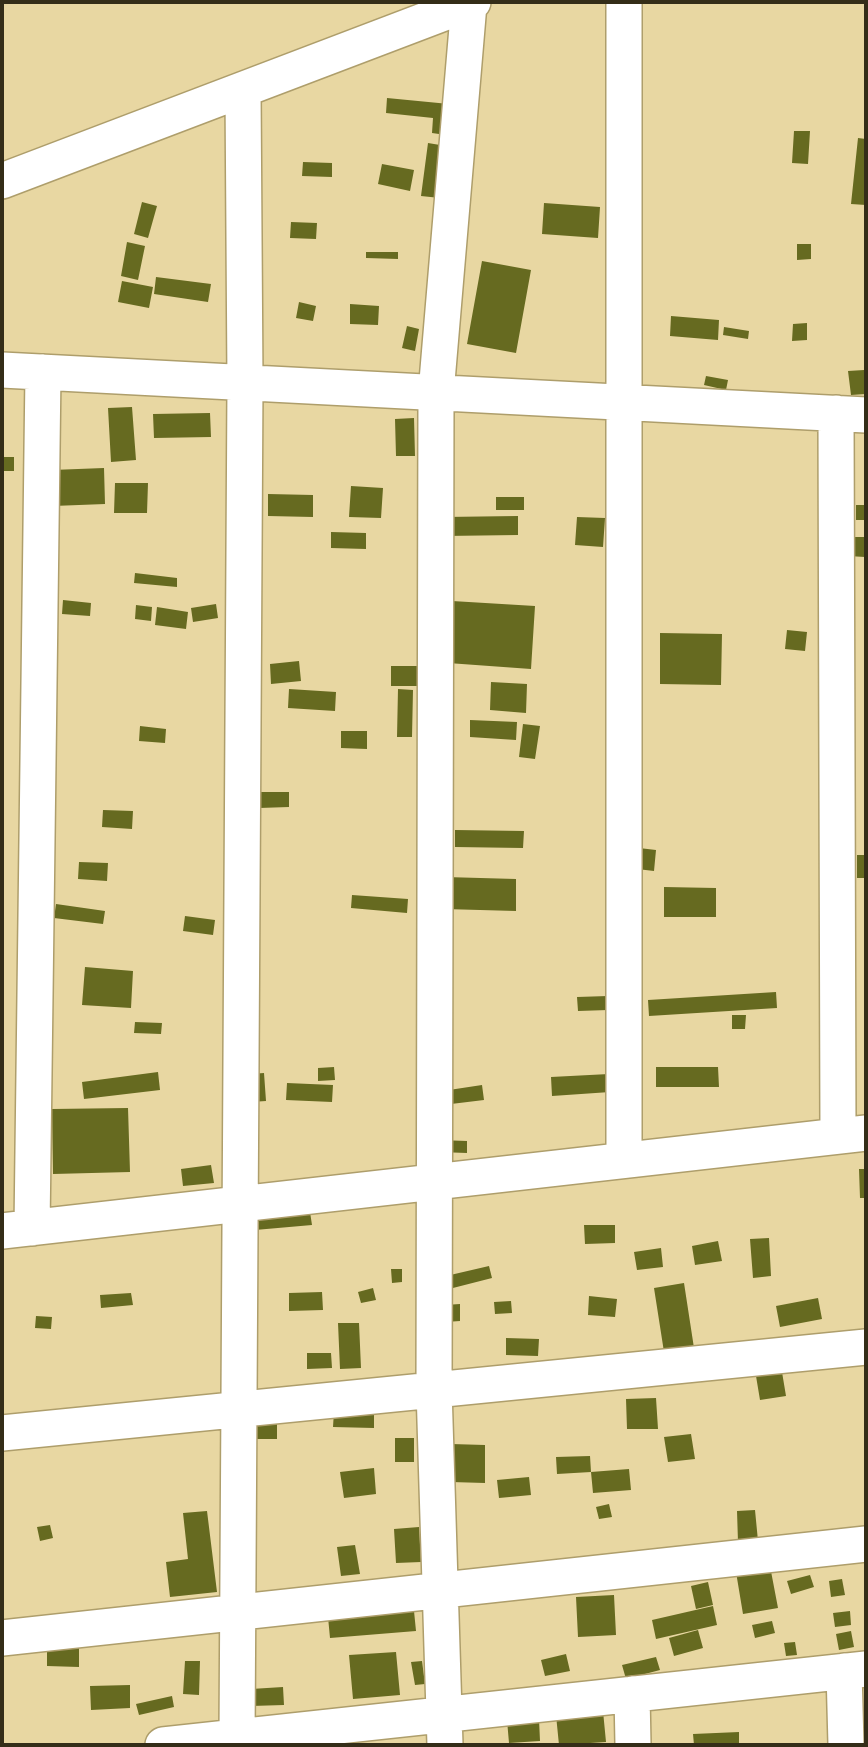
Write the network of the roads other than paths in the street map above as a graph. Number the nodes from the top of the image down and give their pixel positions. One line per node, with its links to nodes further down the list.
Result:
1 (625, 2): 9 (street)
2 (471, 3): 3 (street); 8 (street)
3 (243, 90): 4 (street); 7 (street)
4 (2, 181)
5 (2, 370): 6 (street)
6 (43, 372): 7 (street); 15 (street)
7 (245, 383): 8 (street); 14 (street)
8 (436, 393): 9 (street); 13 (street)
9 (624, 403): 10 (street); 12 (street)
10 (851, 414): 11 (street)
11 (852, 1134): 12 (street)
12 (624, 1160): 13 (street)
13 (434, 1182): 14 (street); 17 (street)
14 (240, 1205): 15 (street); 18 (street)
15 (17, 1230)
16 (866, 1346): 17 (street)
17 (434, 1389): 18 (street); 21 (street)
18 (239, 1409): 19 (street); 22 (street)
19 (2, 1433)
20 (866, 1544): 21 (street)
21 (440, 1589): 22 (street); 26 (street)
22 (238, 1611): 23 (street); 27 (street)
23 (2, 1638)
24 (855, 1670): 25 (street); 30 (street)
25 (632, 1694): 26 (street); 29 (street)
26 (445, 1730): 27 (street)
27 (237, 1737): 28 (street)
28 (163, 1745)
29 (633, 1745)
30 (846, 1745)

